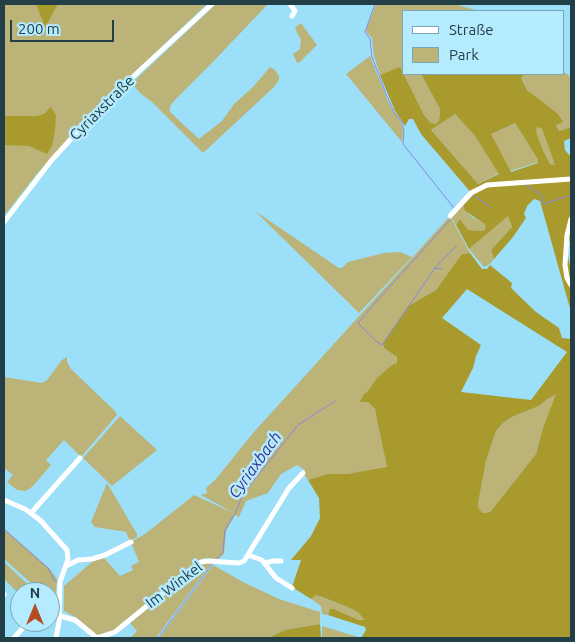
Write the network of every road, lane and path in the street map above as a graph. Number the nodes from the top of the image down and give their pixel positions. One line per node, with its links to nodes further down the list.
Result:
1 (212, 4): 7 (street, Cyriaxstraße)
2 (290, 4): 3 (street)
3 (292, 16)
4 (571, 179): 5 (street)
5 (450, 216)
6 (571, 219): 8 (street)
7 (4, 222)
8 (571, 286)
9 (80, 458): 12 (street)
10 (303, 473): 15 (street)
11 (4, 500): 12 (street)
12 (31, 513): 14 (street)
13 (130, 542): 16 (street)
14 (68, 553): 16 (street); 19 (street)
15 (248, 555): 18 (street); 23 (street, Im Winkel)
16 (78, 560): 19 (street)
17 (281, 561): 18 (street)
18 (264, 563): 21 (street)
19 (66, 566): 20 (street)
20 (60, 582)
21 (292, 588)
22 (60, 616): 23 (street)
23 (97, 638)

